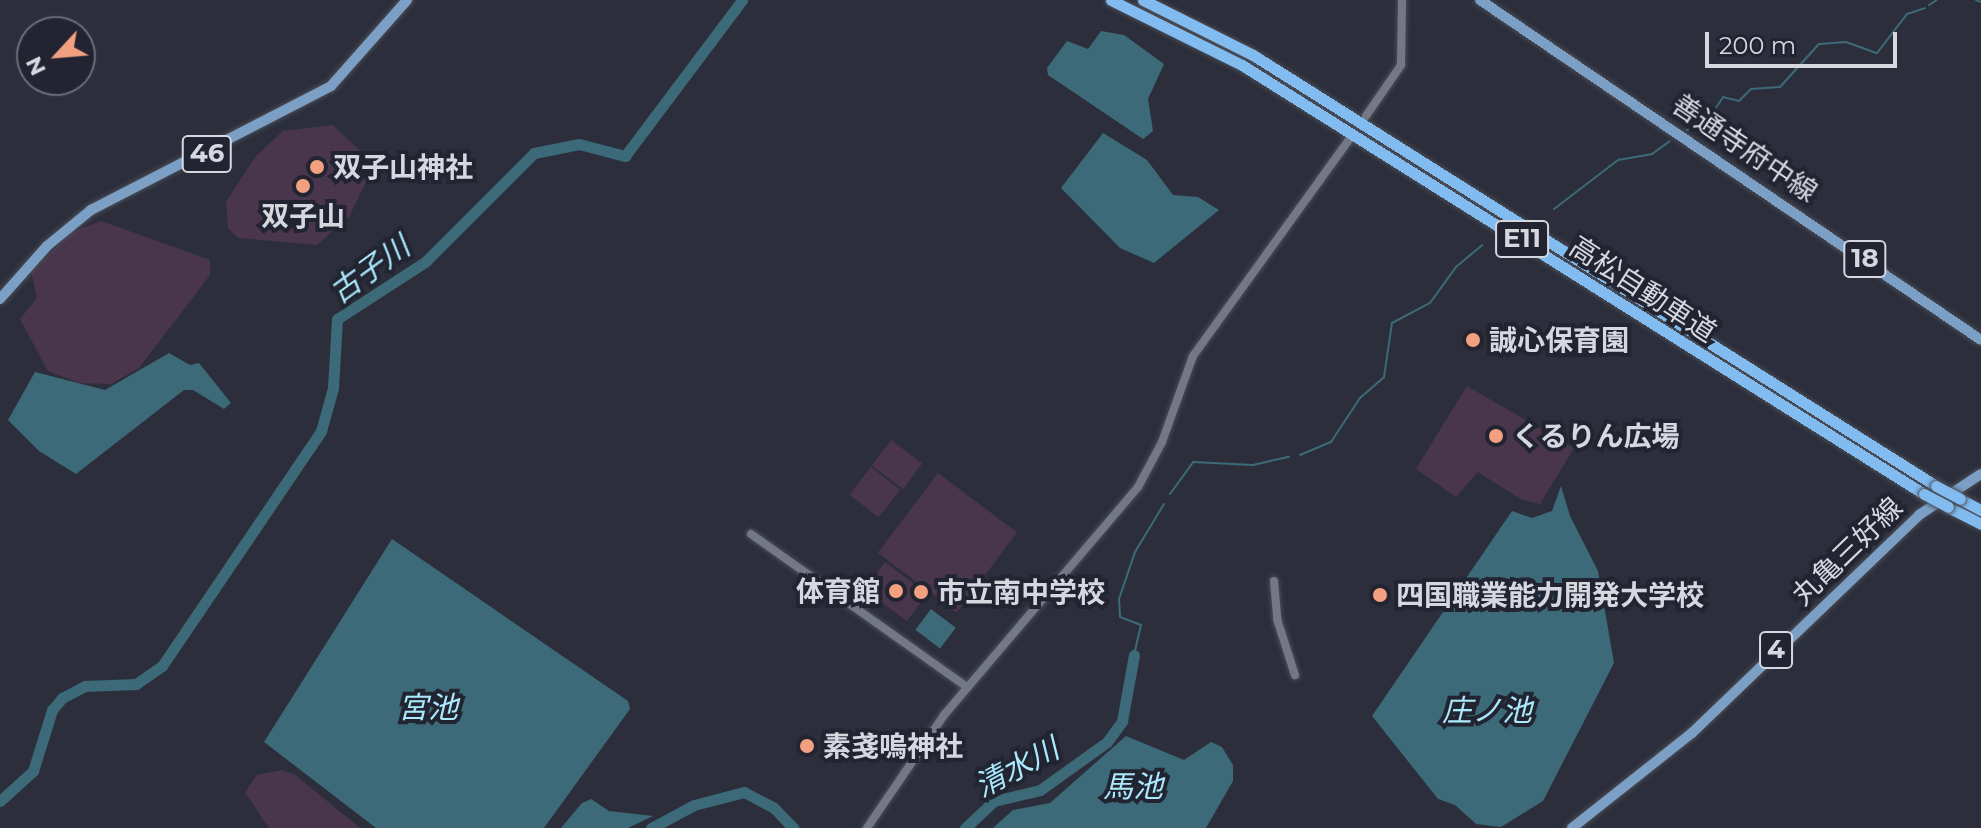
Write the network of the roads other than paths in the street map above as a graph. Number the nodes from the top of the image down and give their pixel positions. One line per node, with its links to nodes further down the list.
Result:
1 (407, 0): 8 (main road, 46)
2 (1111, 0): 12 (highway, 高松自動車道 / E11, bridge)
3 (1143, 0): 11 (highway, 高松自動車道 / E11, bridge)
4 (1402, 0): 6 (street)
5 (1480, 0): 9 (main road, 善通寺府中線 / 18)
6 (1366, 116)
7 (1350, 138): 16 (street)
8 (0, 299)
9 (1981, 340)
10 (1981, 474): 18 (main road, 丸亀三好線 / 4)
11 (1981, 510)
12 (1981, 524)
13 (751, 534): 16 (street)
14 (1274, 581): 15 (street)
15 (1295, 675)
16 (967, 687): 17 (street)
17 (867, 828)
18 (1572, 828)

